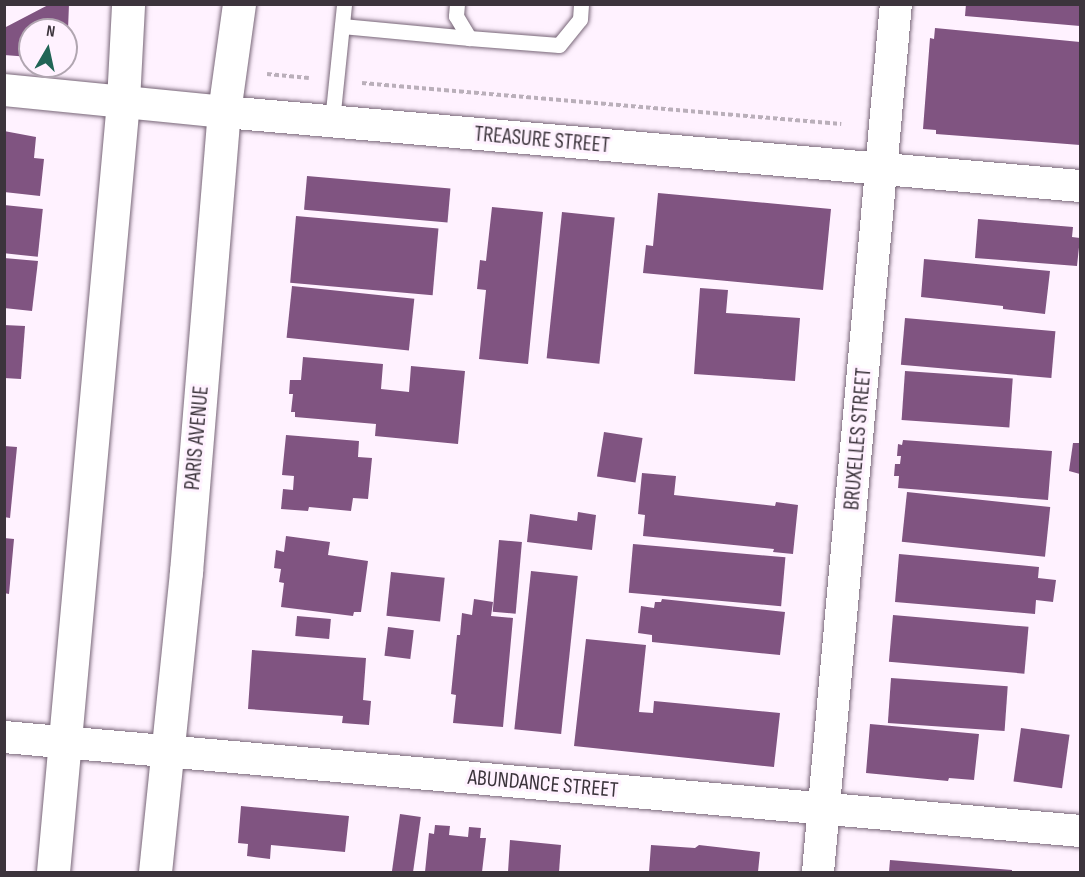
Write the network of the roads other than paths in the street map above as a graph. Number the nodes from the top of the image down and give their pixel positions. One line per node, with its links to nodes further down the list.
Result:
1 (128, 4): 10 (street)
2 (239, 4): 11 (street, PARIS AVENUE)
3 (345, 4): 7 (lane)
4 (457, 4): 8 (lane)
5 (581, 4): 8 (lane)
6 (896, 4): 13 (street, BRUXELLES STREET)
7 (342, 26): 8 (lane); 12 (lane)
8 (469, 38)
9 (4, 90): 10 (street, TREASURE STREET)
10 (123, 101): 11 (street, TREASURE STREET); 16 (street)
11 (224, 112): 12 (street, TREASURE STREET); 17 (street, PARIS AVENUE)
12 (332, 121): 13 (street, TREASURE STREET)
13 (882, 170): 14 (street, TREASURE STREET); 18 (street, BRUXELLES STREET)
14 (1080, 186)
15 (4, 737): 16 (street, ABUNDANCE STREET)
16 (64, 742): 17 (street, ABUNDANCE STREET); 20 (street)
17 (168, 751): 18 (street, ABUNDANCE STREET); 21 (street, PARIS AVENUE)
18 (824, 808): 19 (street, ABUNDANCE STREET); 22 (street, BRUXELLES STREET)
19 (1080, 831)
20 (53, 873)
21 (155, 873)
22 (819, 873)

